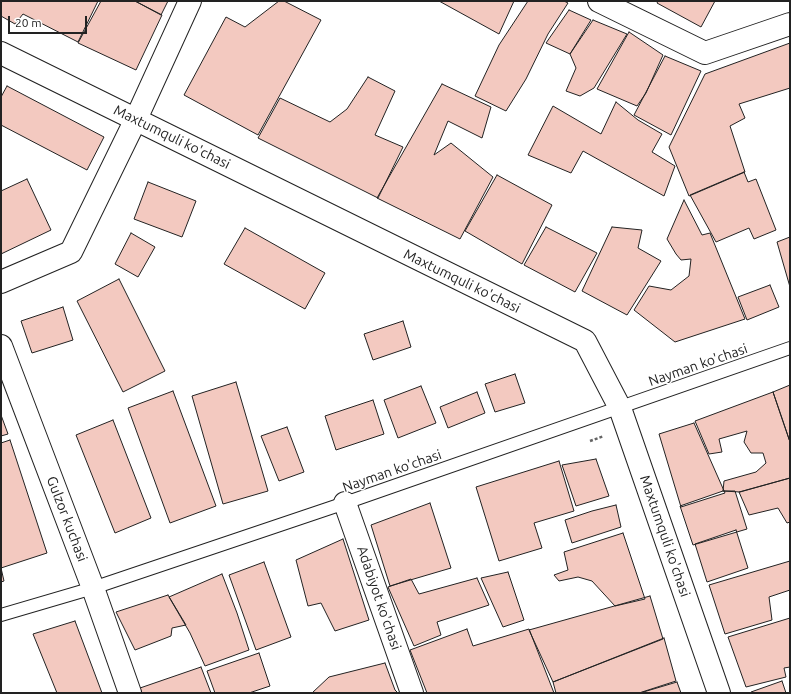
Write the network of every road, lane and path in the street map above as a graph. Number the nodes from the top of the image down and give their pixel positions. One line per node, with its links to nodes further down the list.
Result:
1 (190, 1): 5 (street)
2 (599, 1): 3 (street)
3 (790, 24)
4 (1, 53): 5 (street, Maxtumquli ko'chasi)
5 (136, 119): 6 (street); 9 (street, Maxtumquli ko'chasi)
6 (1, 282)
7 (1, 346): 11 (street, Gulzor kuchasi)
8 (790, 348): 9 (lane, Nayman ko'chasi)
9 (620, 408): 10 (lane, Nayman ko'chasi); 15 (street, Maxtumquli ko'chasi)
10 (345, 503): 11 (lane, Nayman ko'chasi); 14 (street, Adabiyot ko'chasi)
11 (93, 588): 12 (lane, Nayman ko'chasi); 13 (street, Gulzor kuchasi)
12 (1, 615)
13 (130, 693)
14 (412, 693)
15 (719, 693)

